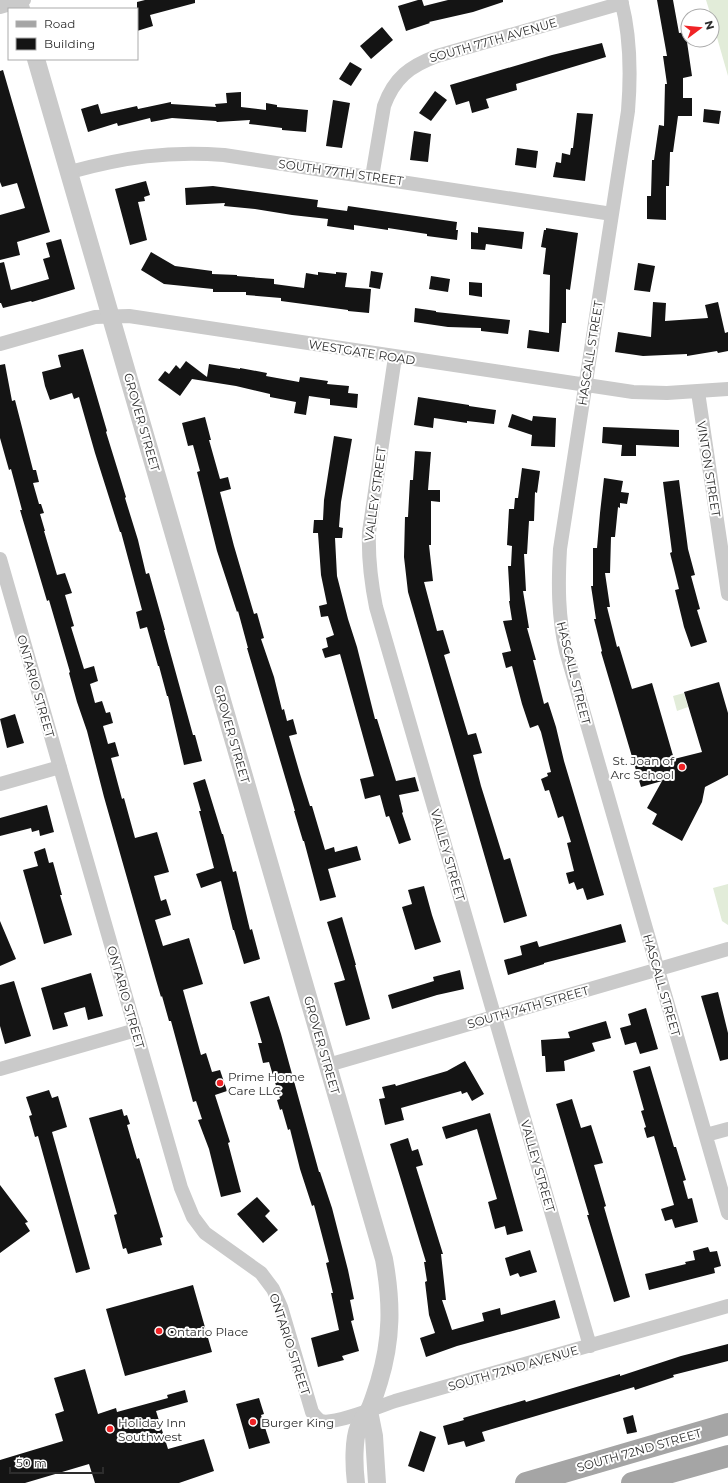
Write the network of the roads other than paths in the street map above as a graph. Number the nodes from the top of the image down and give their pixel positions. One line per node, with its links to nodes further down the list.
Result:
1 (621, 2): 6 (street, SOUTH 77TH AVENUE); 7 (street, HASCALL STREET)
2 (20, 3): 3 (street)
3 (0, 7)
4 (36, 60): 5 (street, GROVER STREET)
5 (70, 172): 6 (street, SOUTH 77TH STREET); 8 (street, GROVER STREET)
6 (372, 177): 7 (street, SOUTH 77TH STREET)
7 (612, 214): 11 (street, HASCALL STREET)
8 (111, 316): 9 (street, WESTGATE ROAD); 10 (street, WESTGATE ROAD); 22 (street, GROVER STREET)
9 (0, 344)
10 (395, 357): 11 (street, WESTGATE ROAD); 20 (street, VALLEY STREET)
11 (585, 386): 13 (street, WESTGATE ROAD); 19 (street, HASCALL STREET)
12 (728, 389): 13 (street, WESTGATE ROAD)
13 (698, 392): 15 (street, VINTON STREET)
14 (0, 559): 16 (street, ONTARIO STREET)
15 (728, 594)
16 (60, 767): 17 (street); 21 (street, ONTARIO STREET)
17 (0, 784)
18 (728, 949): 19 (street, SOUTH 74TH STREET)
19 (658, 970): 20 (street, SOUTH 74TH STREET); 25 (street, HASCALL STREET)
20 (495, 1017): 22 (street, SOUTH 74TH STREET); 28 (street, VALLEY STREET)
21 (136, 1030): 23 (street); 29 (street, ONTARIO STREET)
22 (328, 1065): 30 (street, GROVER STREET)
23 (0, 1069)
24 (728, 1129): 25 (street)
25 (706, 1135): 26 (street, HASCALL STREET)
26 (728, 1213)
27 (728, 1306): 28 (street, SOUTH 72ND AVENUE)
28 (590, 1346): 30 (street, SOUTH 72ND AVENUE)
29 (308, 1401): 30 (street, SOUTH 72ND AVENUE)
30 (369, 1411): 33 (street, GROVER STREET); 34 (street, GROVER STREET)
31 (728, 1424): 35 (main road, SOUTH 72ND STREET)
32 (728, 1456): 36 (main road)
33 (356, 1483)
34 (377, 1483)
35 (526, 1483)
36 (632, 1483)

